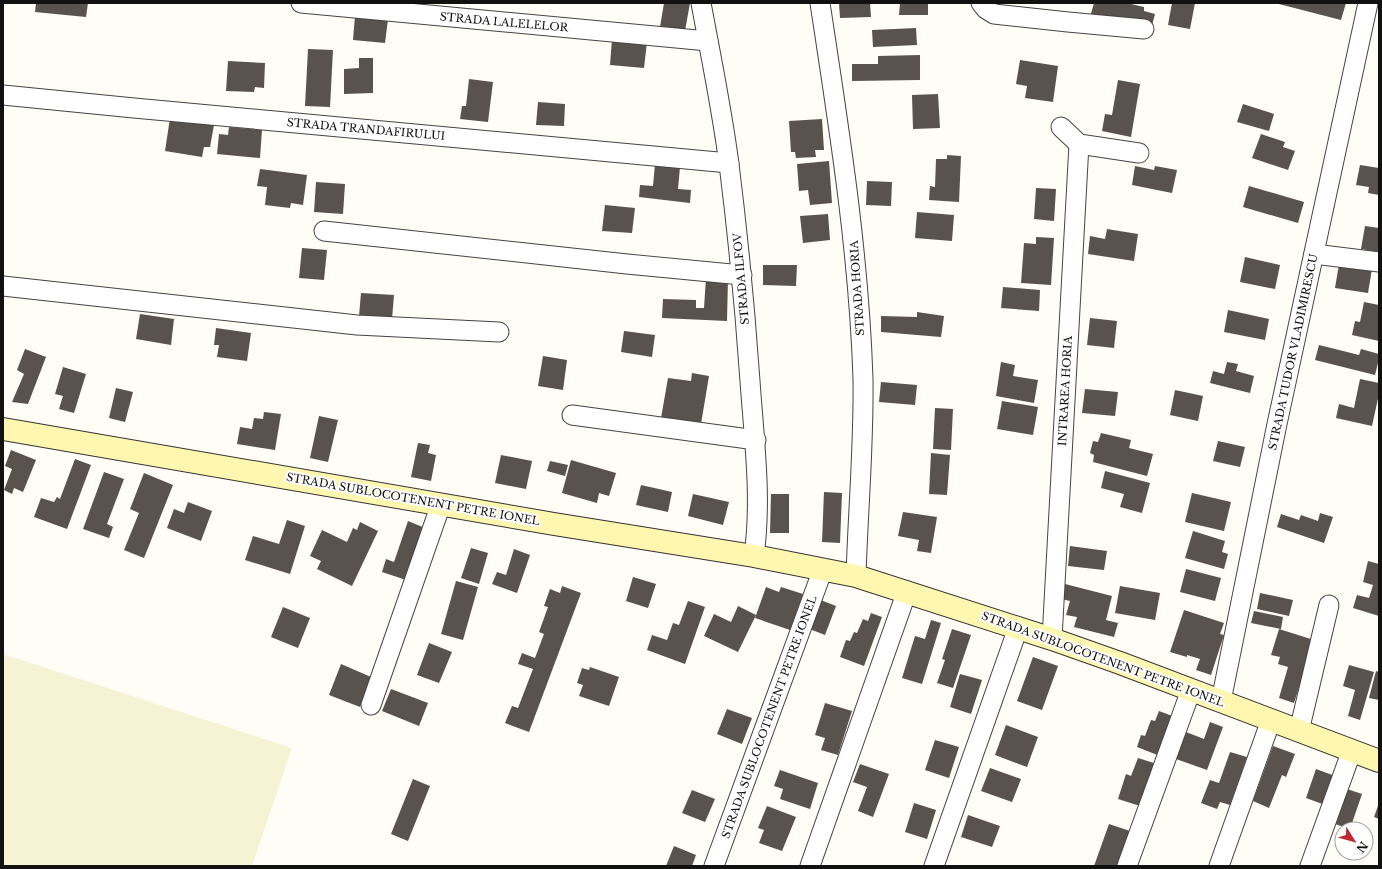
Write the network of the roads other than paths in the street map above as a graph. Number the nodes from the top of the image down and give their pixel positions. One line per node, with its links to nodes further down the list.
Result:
1 (301, 3): 7 (street, STRADA LALELELOR)
2 (701, 3): 7 (street, STRADA ILFOV)
3 (820, 3): 25 (street, STRADA HORIA)
4 (981, 3): 6 (street)
5 (1371, 10): 14 (street, STRADA TUDOR VLADIMIRESCU)
6 (1144, 29)
7 (708, 41): 12 (street, STRADA ILFOV)
8 (3, 95): 12 (street, STRADA TRANDAFIRULUI)
9 (1061, 127): 10 (street)
10 (1079, 144): 11 (street); 29 (street, INTRAREA HORIA)
11 (1139, 153)
12 (728, 163): 16 (street, STRADA ILFOV)
13 (324, 231): 16 (street)
14 (1314, 254): 15 (street); 31 (street, STRADA TUDOR VLADIMIRESCU)
15 (1379, 262)
16 (742, 275): 21 (street, STRADA ILFOV)
17 (3, 286): 18 (street)
18 (499, 332)
19 (572, 415): 21 (street)
20 (3, 429): 22 (main road, STRADA SUBLOCOTENENT PETRE IONEL)
21 (756, 440): 23 (street, STRADA ILFOV)
22 (441, 504): 23 (main road, STRADA SUBLOCOTENENT PETRE IONEL); 32 (street)
23 (754, 556): 24 (main road, STRADA SUBLOCOTENENT PETRE IONEL)
24 (823, 569): 25 (main road, STRADA SUBLOCOTENENT PETRE IONEL); 37 (street, STRADA SUBLOCOTENENT PETRE IONEL)
25 (856, 576): 26 (main road, STRADA SUBLOCOTENENT PETRE IONEL)
26 (907, 591): 28 (main road, STRADA SUBLOCOTENENT PETRE IONEL); 38 (street)
27 (1329, 605): 34 (street)
28 (1018, 628): 29 (main road, STRADA SUBLOCOTENENT PETRE IONEL); 39 (street)
29 (1052, 639): 30 (main road, STRADA SUBLOCOTENENT PETRE IONEL)
30 (1191, 690): 31 (main road, STRADA SUBLOCOTENENT PETRE IONEL); 40 (street)
31 (1221, 701): 33 (main road, STRADA SUBLOCOTENENT PETRE IONEL)
32 (371, 705)
33 (1272, 720): 34 (main road, STRADA SUBLOCOTENENT PETRE IONEL); 41 (street)
34 (1299, 731): 35 (main road, STRADA SUBLOCOTENENT PETRE IONEL)
35 (1352, 750): 36 (main road, STRADA SUBLOCOTENENT PETRE IONEL); 42 (street)
36 (1379, 761)
37 (714, 866)
38 (810, 866)
39 (934, 866)
40 (1127, 866)
41 (1219, 866)
42 (1310, 866)

